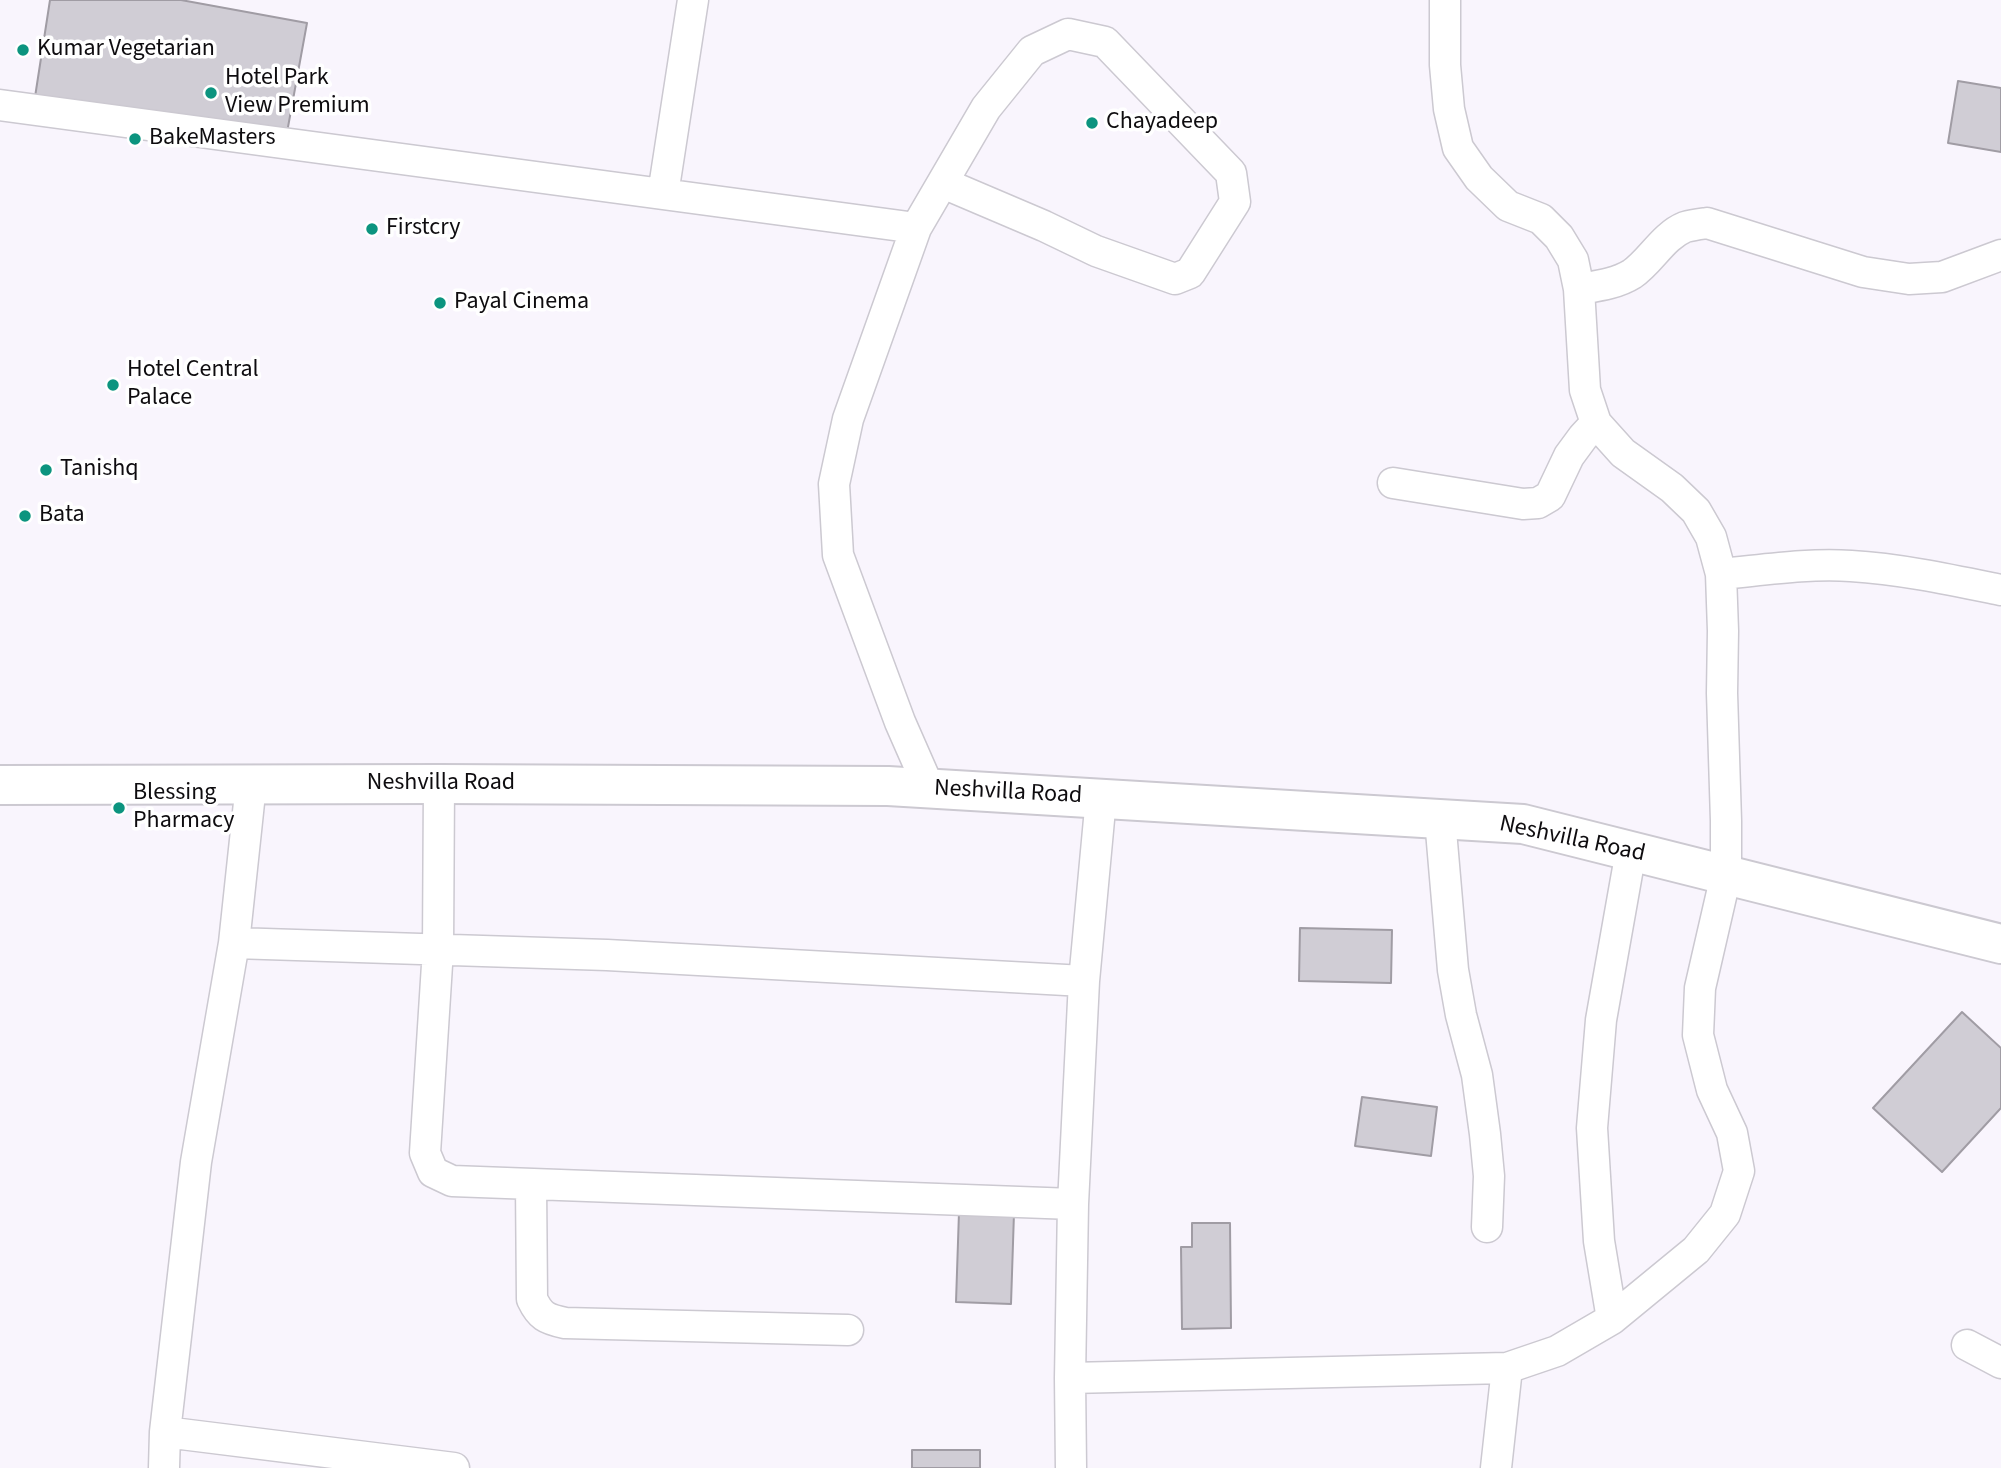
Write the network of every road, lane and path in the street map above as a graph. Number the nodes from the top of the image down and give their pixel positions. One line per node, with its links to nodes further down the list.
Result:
1 (693, 0): 5 (street)
2 (1445, 0): 8 (street)
3 (0, 104): 5 (street)
4 (943, 183): 4 (street); 6 (street)
5 (663, 194): 6 (street)
6 (916, 228): 16 (street)
7 (2001, 255): 8 (street)
8 (1579, 289): 9 (street)
9 (1596, 423): 10 (street); 11 (street)
10 (1393, 483)
11 (1721, 574): 12 (street); 20 (street)
12 (2001, 590)
13 (439, 783): 14 (street, Neshvilla Road); 16 (street, Neshvilla Road); 23 (street)
14 (251, 784): 15 (street, Neshvilla Road); 21 (street)
15 (0, 785)
16 (929, 788): 17 (street, Neshvilla Road)
17 (1101, 798): 18 (street, Neshvilla Road); 24 (street)
18 (1440, 819): 19 (street, Neshvilla Road); 27 (street)
19 (1632, 852): 20 (street, Neshvilla Road); 28 (street)
20 (1726, 875): 22 (street, Neshvilla Road); 28 (street)
21 (234, 943): 23 (street); 34 (street)
22 (2001, 944)
23 (439, 949): 24 (street); 25 (street)
24 (1084, 981): 26 (street)
25 (531, 1184): 26 (street); 29 (street)
26 (1073, 1204): 33 (street)
27 (1487, 1227)
28 (1612, 1319): 32 (street)
29 (849, 1330)
30 (1967, 1345): 31 (street)
31 (2001, 1363)
32 (1507, 1368): 33 (street); 39 (street)
33 (1070, 1378): 38 (street)
34 (165, 1432): 35 (street); 36 (street)
35 (424, 1466): 37 (street)
36 (164, 1468)
37 (454, 1468)
38 (1071, 1468)
39 (1496, 1468)

